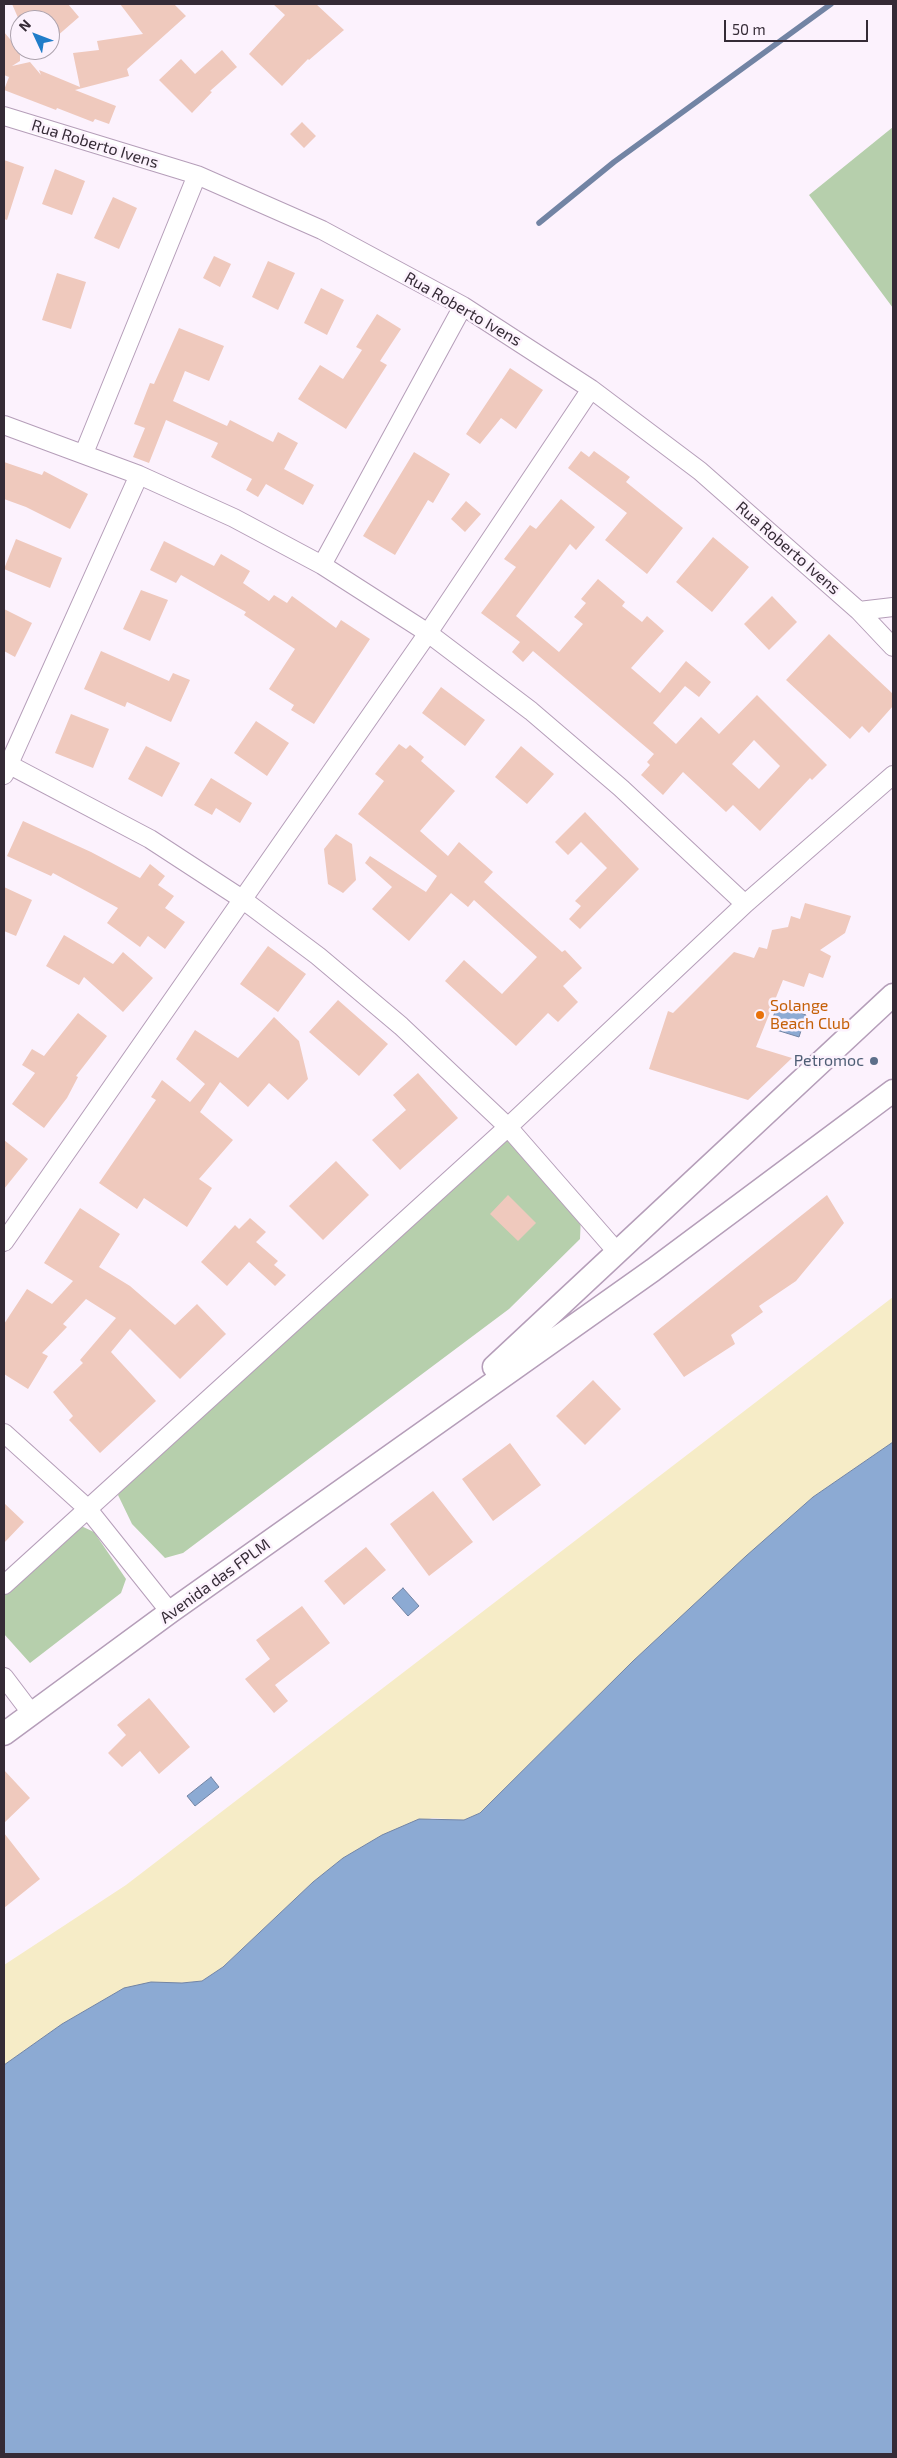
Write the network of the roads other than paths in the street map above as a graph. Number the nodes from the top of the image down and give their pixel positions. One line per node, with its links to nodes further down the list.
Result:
1 (4, 116): 2 (street, Rua Roberto Ivens)
2 (197, 175): 3 (street, Rua Roberto Ivens); 6 (street)
3 (463, 306): 4 (street, Rua Roberto Ivens); 8 (street)
4 (592, 389): 10 (street, Rua Roberto Ivens); 11 (street)
5 (4, 425): 6 (street)
6 (84, 453): 7 (street)
7 (139, 474): 8 (street); 13 (street)
8 (322, 564): 11 (street)
9 (893, 607): 10 (street)
10 (859, 611): 12 (street, Rua Roberto Ivens)
11 (428, 633): 15 (street); 16 (street)
12 (893, 647)
13 (5, 767): 15 (street)
14 (893, 775): 16 (street)
15 (242, 899): 21 (street); 22 (street)
16 (746, 904): 21 (street)
17 (893, 995): 18 (street)
18 (867, 1019): 19 (street); 23 (street)
19 (893, 1020)
20 (893, 1091): 24 (street)
21 (508, 1126): 23 (street); 26 (street)
22 (4, 1242)
23 (618, 1253): 24 (street)
24 (427, 1429): 28 (street, Avenida das FPLM)
25 (4, 1434): 26 (street)
26 (87, 1508): 27 (street); 28 (street)
27 (4, 1585)
28 (170, 1612): 30 (street, Avenida das FPLM)
29 (4, 1677): 30 (street)
30 (32, 1714): 31 (street, Avenida das FPLM)
31 (4, 1734)

